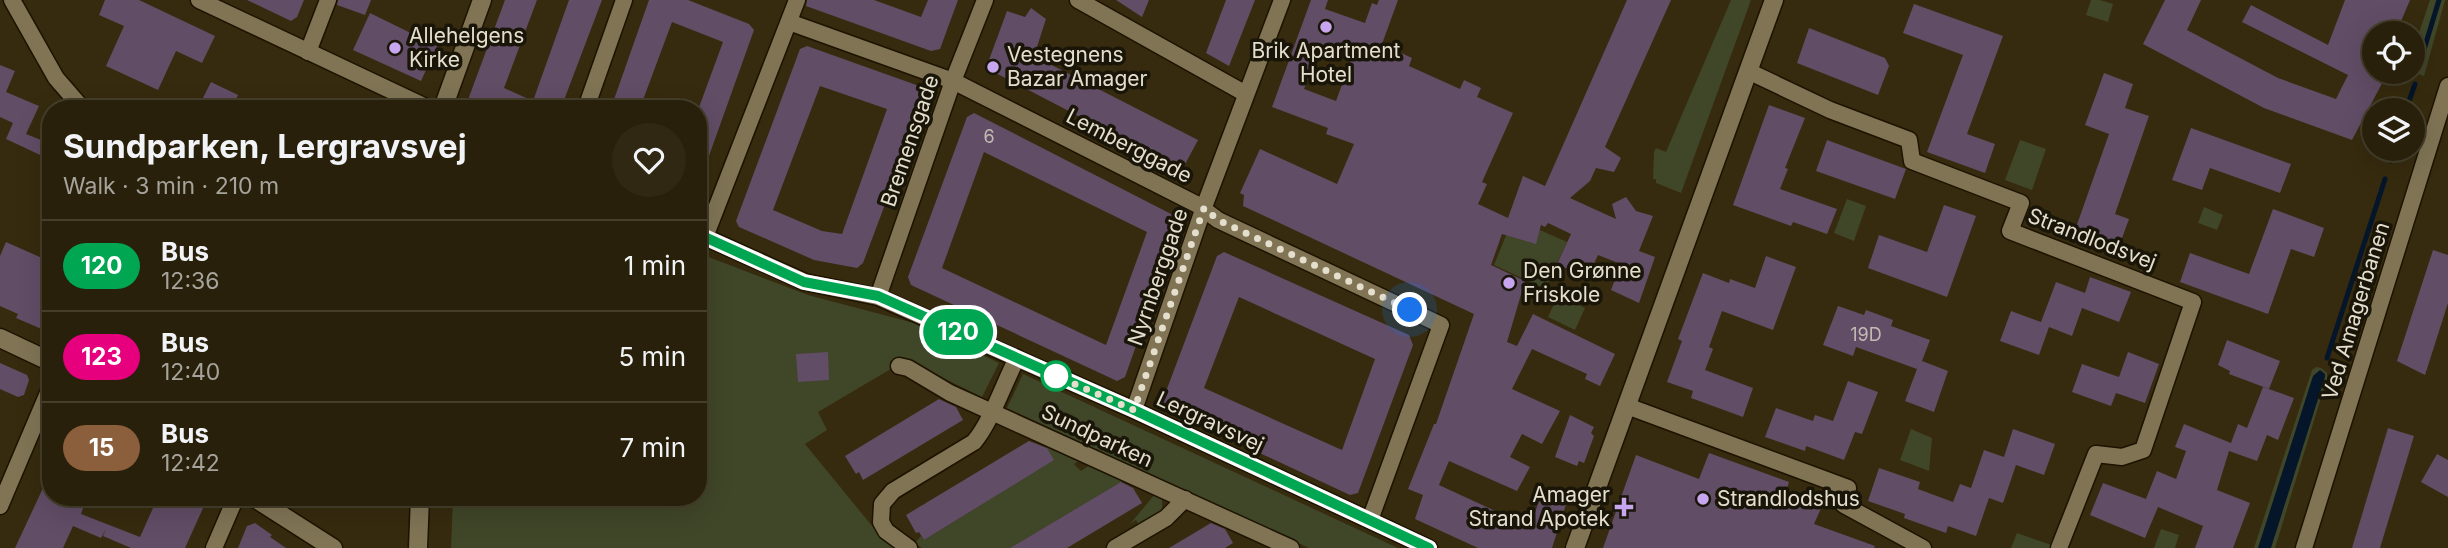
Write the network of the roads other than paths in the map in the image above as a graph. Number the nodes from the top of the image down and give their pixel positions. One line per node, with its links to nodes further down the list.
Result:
1 (12, 0): 17 (street)
2 (199, 0): 12 (street)
3 (328, 0): 12 (street)
4 (482, 0): 19 (street)
5 (624, 0): 20 (street)
6 (797, 0): 11 (street)
7 (985, 0): 14 (street, Bremensgade)
8 (1078, 0): 16 (street)
9 (1282, 0): 16 (street, Nyrnberggade)
10 (1774, 0): 13 (street)
11 (789, 22): 14 (street, Lemberggade); 22 (street)
12 (308, 51): 18 (street)
13 (1748, 71): 29 (street); 48 (street, Strandlodsvej)
14 (953, 81): 21 (street, Lemberggade); 24 (street, Bremensgade)
15 (2448, 86): 49 (street, Ved Amagerbanen)
16 (1246, 94): 21 (street, Nyrnberggade)
17 (75, 100)
18 (411, 100)
19 (446, 100)
20 (589, 100)
21 (1204, 208): 32 (street, Nyrnberggade); 38 (street, Lemberggade)
22 (707, 223)
23 (707, 237): 24 (street, Lergravsvej)
24 (878, 296): 27 (street, Lergravsvej)
25 (0, 338): 26 (street)
26 (42, 358)
27 (1017, 358): 31 (street); 32 (street, Lergravsvej)
28 (899, 366): 31 (street, Sundparken)
29 (1627, 406): 46 (street); 47 (street)
30 (42, 407): 34 (street)
31 (991, 410): 33 (street, Sundparken); 42 (street)
32 (1134, 410): 38 (street, Lergravsvej)
33 (1185, 499): 43 (street); 44 (street, Sundparken)
34 (0, 506)
35 (232, 506): 39 (street)
36 (267, 506): 40 (street)
37 (420, 506): 41 (street)
38 (1370, 520): 45 (street, Lergravsvej)
39 (214, 548)
40 (333, 548)
41 (418, 548)
42 (909, 548)
43 (1115, 548)
44 (1291, 548)
45 (1429, 548)
46 (1575, 548)
47 (1923, 548)
48 (2059, 548)
49 (2304, 548)

